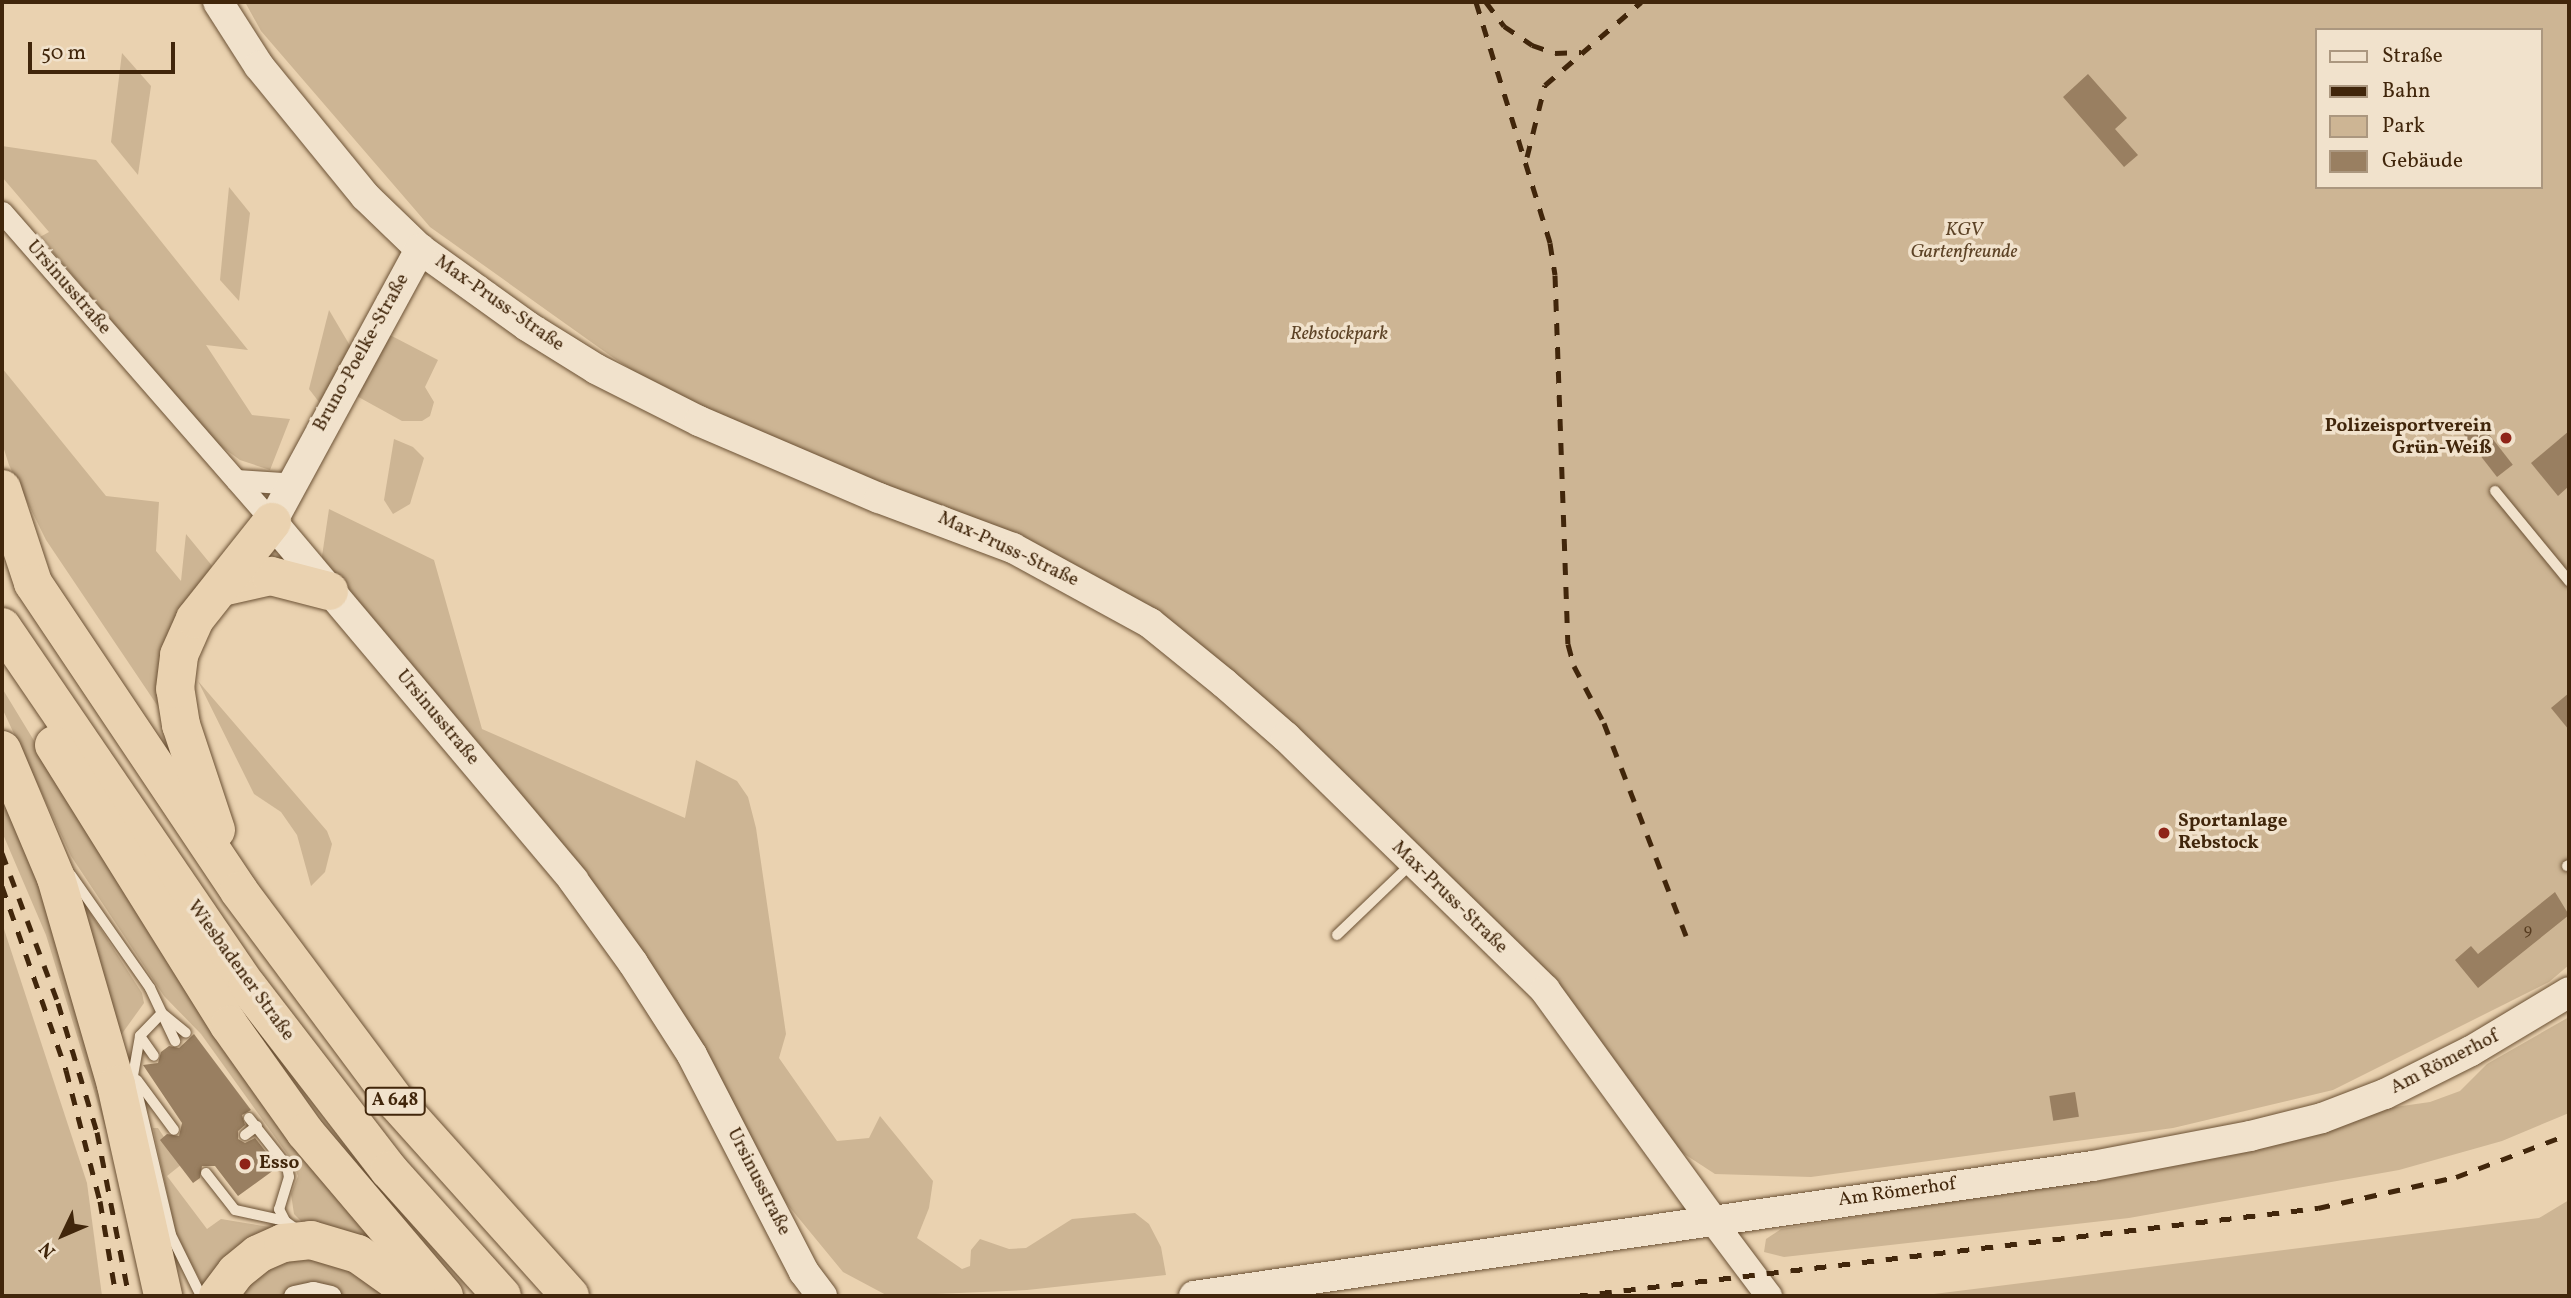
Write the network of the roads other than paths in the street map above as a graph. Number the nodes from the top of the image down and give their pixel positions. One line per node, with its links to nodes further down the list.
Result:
1 (218, 2): 3 (main road, Max-Pruss-Straße)
2 (2, 212): 7 (street, Ursinusstraße)
3 (420, 249): 4 (main road, Bruno-Poelke-Straße); 17 (main road, Max-Pruss-Straße)
4 (305, 458): 7 (main road, Bruno-Poelke-Straße); 7 (main road, Bruno-Poelke-Straße)
5 (2, 489): 10 (highway)
6 (2495, 491): 9 (lane)
7 (261, 496): 11 (main road, Ursinusstraße); 12 (highway)
8 (2, 541): 10 (highway, A 648)
9 (2569, 581)
10 (33, 583): 18 (highway, A 648)
11 (329, 591): 12 (highway); 32 (main road, Ursinusstraße)
12 (215, 595): 18 (highway)
13 (2, 627): 40 (highway, Wiesbadener Straße / A 648)
14 (2, 640): 39 (highway)
15 (2, 750): 16 (highway)
16 (38, 831): 21 (lane); 33 (highway)
17 (1411, 864): 19 (lane); 30 (main road, Max-Pruss-Straße)
18 (239, 891): 41 (highway, A 648)
19 (1337, 936)
20 (2569, 992): 30 (main road, Am Römerhof)
21 (162, 1013): 22 (lane); 23 (lane); 24 (lane)
22 (186, 1033)
23 (140, 1036): 25 (lane); 26 (lane)
24 (175, 1041)
25 (154, 1056)
26 (133, 1075): 27 (lane); 34 (lane)
27 (174, 1129)
28 (245, 1135): 31 (lane)
29 (206, 1173): 31 (lane)
30 (1712, 1220): 42 (main road, Am Römerhof); 43 (street)
31 (298, 1231): 35 (highway); 38 (highway)
32 (815, 1290)
33 (163, 1296)
34 (201, 1296)
35 (218, 1296)
36 (294, 1296): 37 (street)
37 (331, 1296)
38 (417, 1296)
39 (444, 1296)
40 (502, 1296)
41 (570, 1296)
42 (1194, 1296)
43 (1769, 1296)

